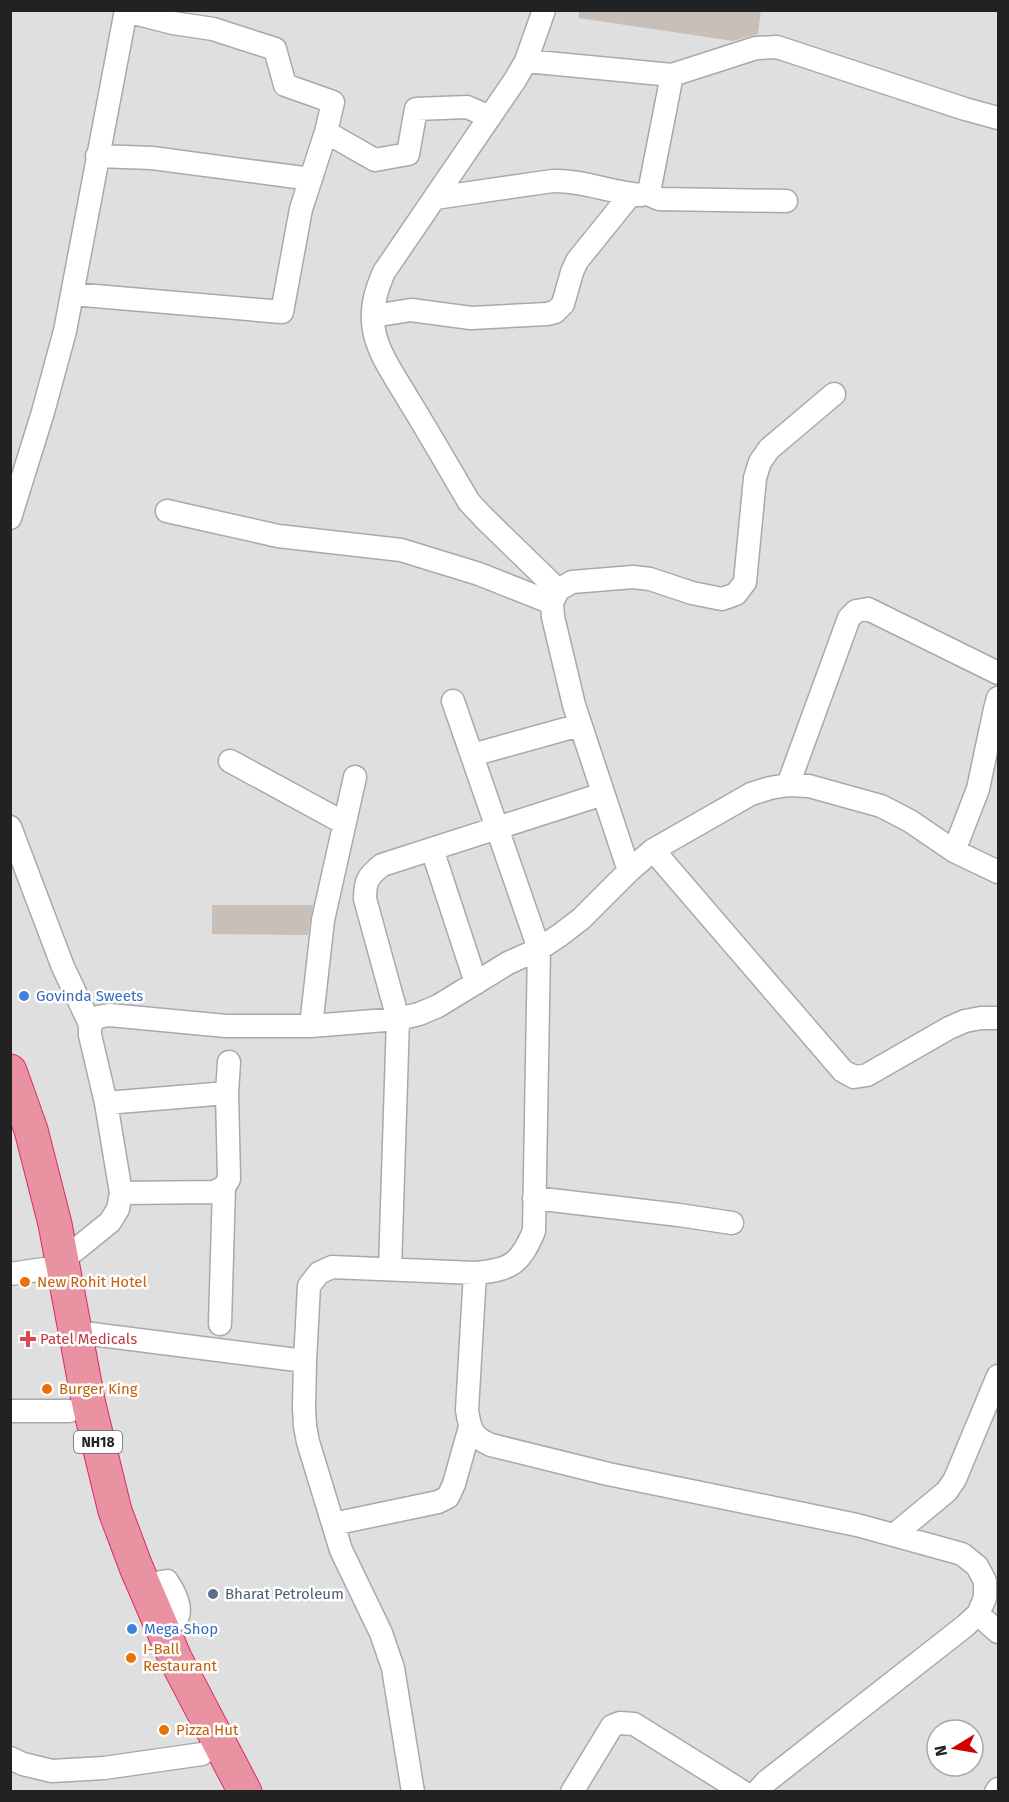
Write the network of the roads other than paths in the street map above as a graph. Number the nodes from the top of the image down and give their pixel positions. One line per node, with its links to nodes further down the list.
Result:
1 (544, 10): 3 (street)
2 (126, 11): 7 (street); 8 (street)
3 (526, 61): 4 (street); 5 (street)
4 (672, 75): 6 (street); 10 (street)
5 (490, 117): 7 (street); 11 (street)
6 (999, 118)
7 (326, 132): 9 (street)
8 (97, 156): 9 (street); 13 (street)
9 (311, 179): 13 (street)
10 (642, 195): 11 (street); 12 (street); 14 (street)
11 (435, 198): 14 (street)
12 (786, 201)
13 (72, 294): 17 (street)
14 (373, 316): 18 (street)
15 (834, 394): 18 (street)
16 (167, 512): 18 (street)
17 (10, 518)
18 (555, 597): 22 (street)
19 (999, 673): 26 (street)
20 (999, 698): 33 (street)
21 (453, 701): 23 (street)
22 (580, 725): 23 (street); 27 (street)
23 (472, 755): 30 (street)
24 (230, 761): 28 (street)
25 (355, 777): 28 (street)
26 (788, 784): 32 (street); 33 (street)
27 (603, 794): 30 (street); 34 (street)
28 (344, 823): 41 (street)
29 (10, 827): 40 (street)
30 (497, 828): 31 (street); 36 (street)
31 (432, 849): 37 (street); 39 (street)
32 (653, 850): 34 (street); 38 (street)
33 (954, 850): 35 (street)
34 (629, 871): 36 (street)
35 (999, 872)
36 (539, 949): 37 (street); 49 (street)
37 (476, 983): 39 (street)
38 (999, 1018)
39 (398, 1019): 41 (street); 52 (street)
40 (90, 1023): 41 (street); 45 (street)
41 (311, 1026)
42 (229, 1062): 44 (street)
43 (10, 1071): 51 (highway, NH18)
44 (227, 1093): 45 (street); 47 (street)
45 (106, 1102): 48 (street)
46 (10, 1130): 51 (highway, NH18)
47 (224, 1187): 48 (street); 55 (street)
48 (121, 1193): 51 (street)
49 (534, 1198): 50 (street); 53 (street)
50 (732, 1223)
51 (53, 1264): 54 (street); 56 (highway, NH18); 60 (highway, NH18)
52 (390, 1269): 53 (street); 57 (street)
53 (475, 1273): 61 (street)
54 (10, 1274)
55 (220, 1324)
56 (76, 1332): 57 (street); 70 (highway, NH18)
57 (305, 1361): 62 (street)
58 (999, 1376): 63 (street)
59 (10, 1411): 60 (street)
60 (69, 1411): 67 (highway, NH18)
61 (470, 1427): 62 (street); 63 (street)
62 (333, 1524): 71 (street)
63 (894, 1535): 64 (street)
64 (992, 1576): 65 (street)
65 (978, 1614): 66 (street); 74 (street)
66 (999, 1632)
67 (202, 1754): 68 (street); 69 (highway, NH18)
68 (10, 1758)
69 (223, 1791)
70 (245, 1791)
71 (413, 1791)
72 (572, 1791): 73 (street)
73 (743, 1791)
74 (757, 1791)

